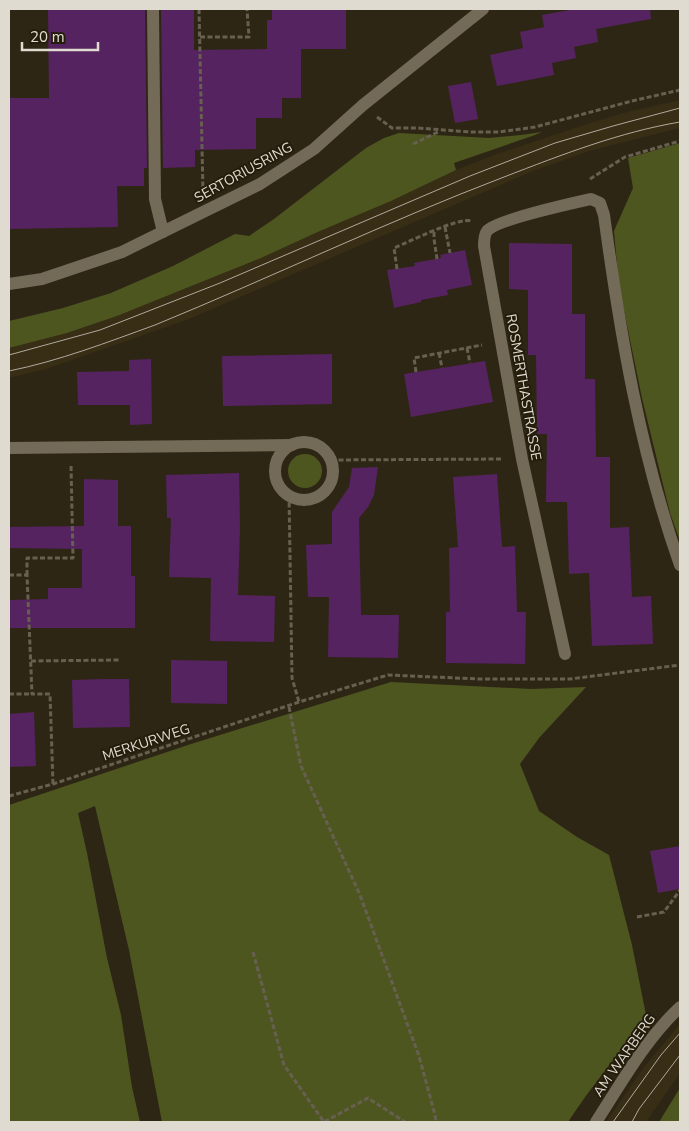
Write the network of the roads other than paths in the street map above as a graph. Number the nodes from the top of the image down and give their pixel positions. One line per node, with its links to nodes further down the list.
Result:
1 (153, 9): 3 (street)
2 (483, 9): 3 (street, SERTORIUSRING)
3 (163, 232): 4 (street, SERTORIUSRING)
4 (9, 284)
5 (292, 445): 5 (street); 6 (street)
6 (9, 448)
7 (680, 565): 8 (street, ROSMERTHASTRASSE)
8 (565, 654)
9 (680, 1007): 10 (street, AM WARBERG)
10 (596, 1122)

